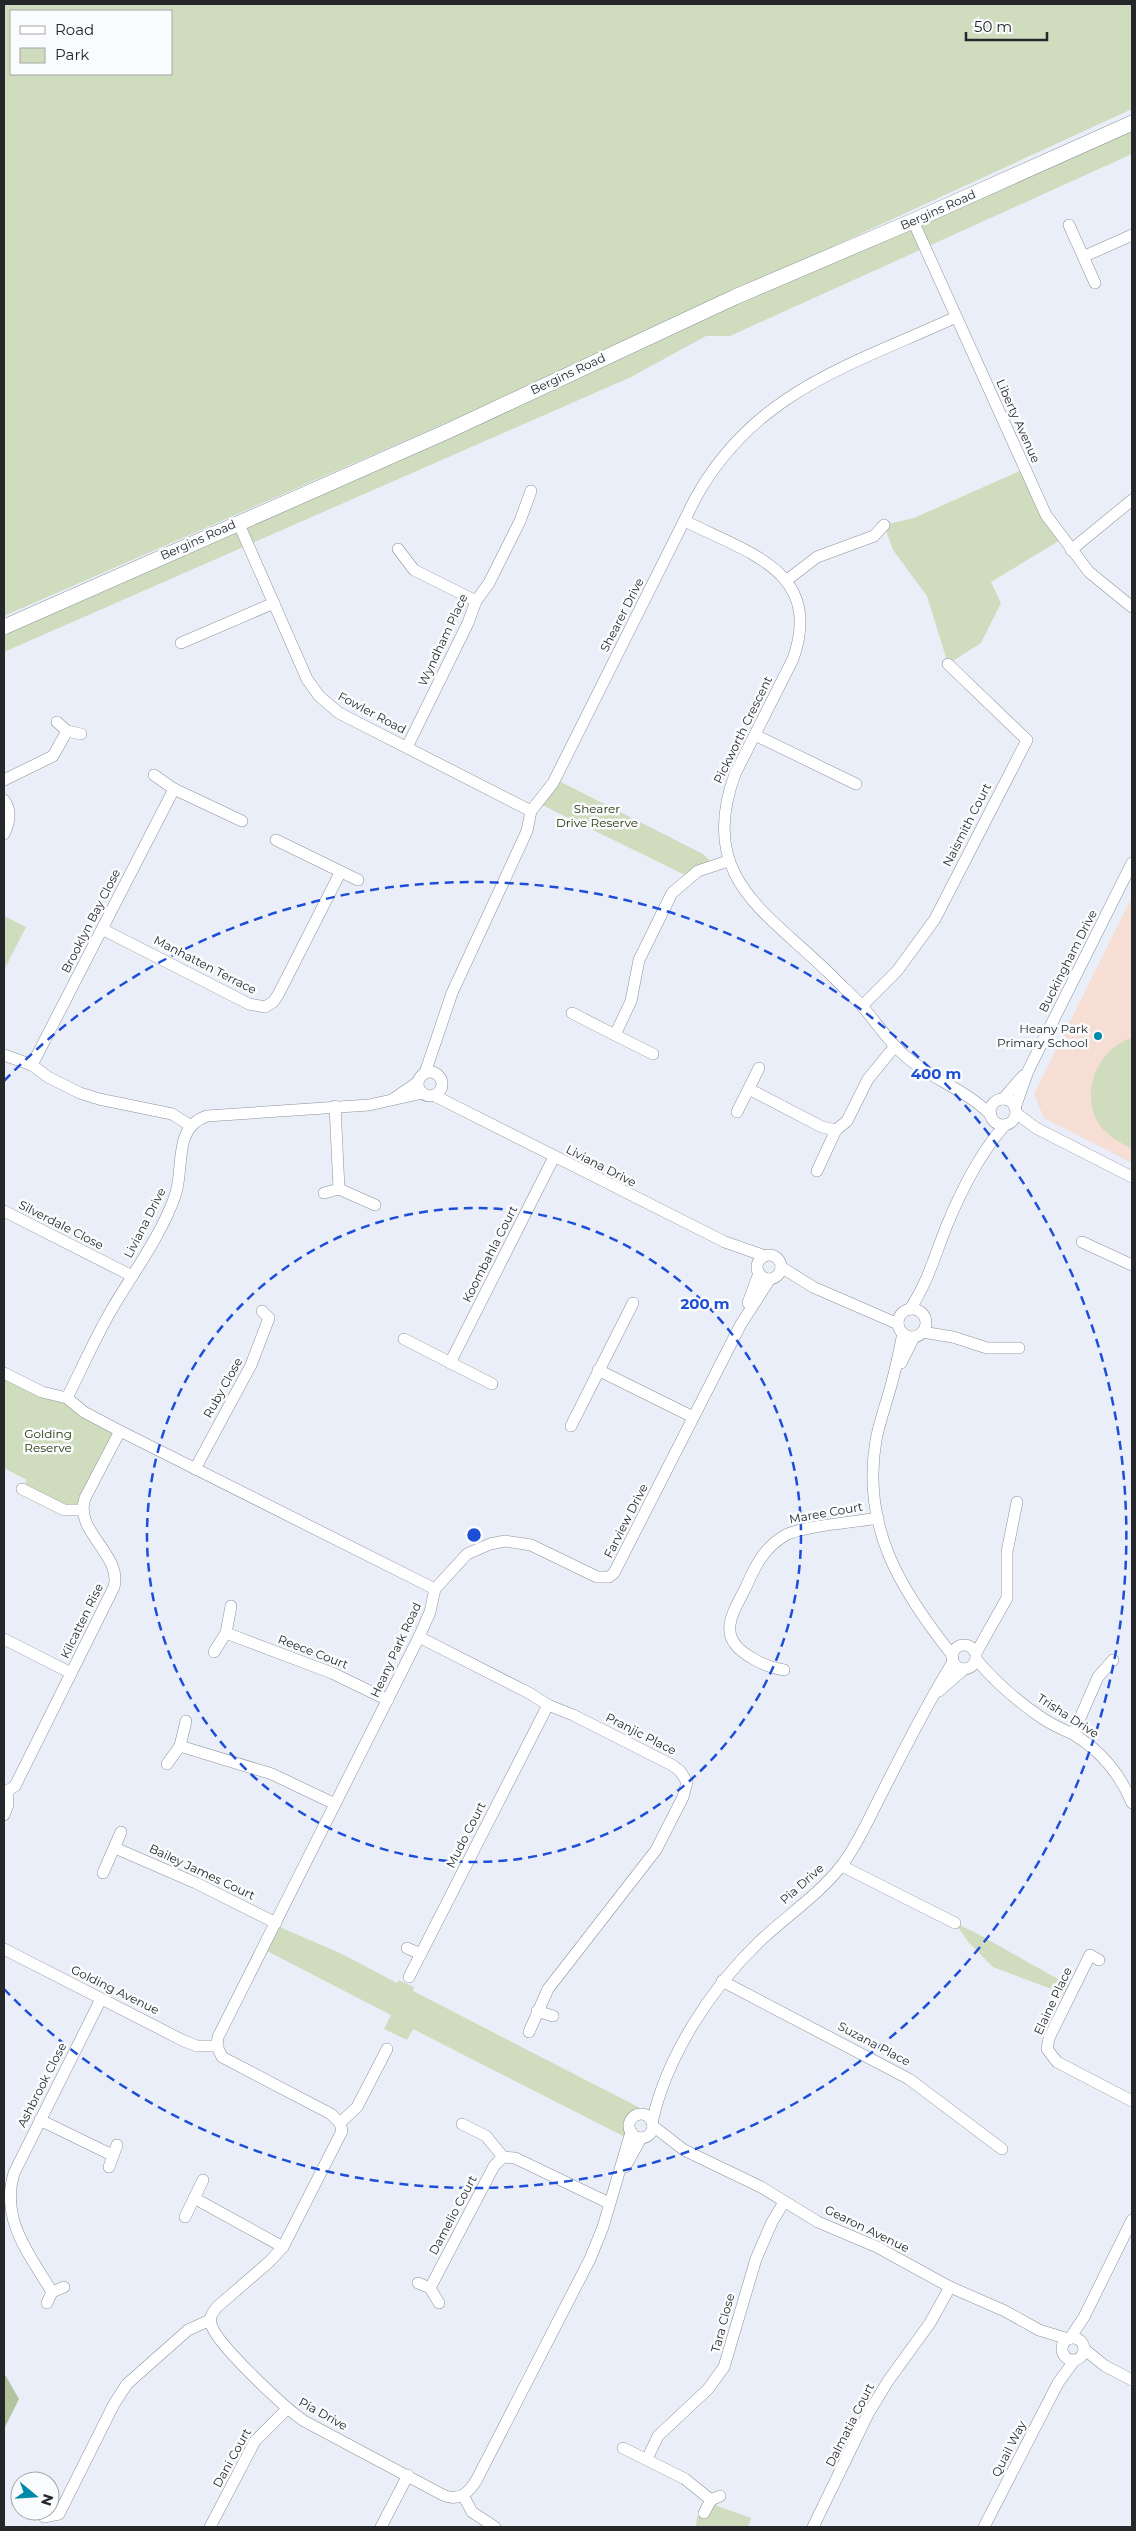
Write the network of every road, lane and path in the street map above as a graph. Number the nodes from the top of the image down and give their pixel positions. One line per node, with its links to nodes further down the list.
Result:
1 (1132, 123): 2 (main road, Bergins Road)
2 (914, 221): 7 (street, Liberty Avenue); 11 (main road, Bergins Road)
3 (1069, 224): 5 (street)
4 (1132, 235): 5 (street)
5 (1085, 256): 6 (street)
6 (1096, 283)
7 (956, 318): 10 (street, Shearer Drive); 14 (street, Liberty Avenue)
8 (531, 491): 16 (street, Wyndham Place)
9 (1132, 500): 14 (street)
10 (685, 521): 15 (street, Pickworth Crescent); 32 (street, Shearer Drive)
11 (238, 522): 17 (street, Fowler Road); 19 (main road, Bergins Road)
12 (884, 525): 15 (street)
13 (398, 549): 16 (street)
14 (1071, 550): 18 (street, Liberty Avenue)
15 (787, 580): 25 (street, Pickworth Crescent)
16 (476, 602): 26 (street, Wyndham Place)
17 (274, 603): 20 (street); 26 (street, Fowler Road)
18 (1132, 607)
19 (4, 627)
20 (181, 643)
21 (948, 664): 41 (street, Naismith Court)
22 (56, 722): 23 (street)
23 (67, 731): 24 (street); 28 (street)
24 (81, 734)
25 (755, 735): 29 (street); 36 (street, Pickworth Crescent)
26 (407, 747): 32 (street, Fowler Road)
27 (154, 775): 30 (street)
28 (4, 780)
29 (856, 784)
30 (174, 789): 33 (street); 40 (street, Brooklyn Bay Close)
31 (4, 800): 34 (street)
32 (531, 811): 44 (street, Shearer Drive)
33 (242, 821)
34 (4, 834)
35 (276, 840): 38 (street)
36 (728, 862): 41 (street, Pickworth Crescent); 43 (street)
37 (1132, 863): 50 (street, Buckingham Drive)
38 (340, 873): 39 (street); 40 (street, Manhatten Terrace)
39 (358, 880)
40 (102, 929): 48 (street, Brooklyn Bay Close)
41 (862, 1006): 45 (street, Pickworth Crescent)
42 (572, 1013): 43 (street)
43 (615, 1035): 46 (street)
44 (439, 1038): 51 (street, Shearer Drive); 52 (street, Shearer Drive)
45 (895, 1046): 54 (street, Pickworth Crescent); 64 (street)
46 (653, 1054)
47 (4, 1055): 48 (street)
48 (32, 1065): 63 (street)
49 (759, 1068): 53 (street)
50 (1028, 1071): 56 (street, Buckingham Drive); 62 (street, Buckingham Drive)
51 (422, 1078): 52 (street); 55 (street); 57 (street)
52 (440, 1078): 55 (street); 59 (street, Liviana Drive)
53 (749, 1089): 60 (street); 64 (street)
54 (965, 1092): 56 (street, Pickworth Crescent); 61 (street, Pickworth Crescent)
55 (428, 1094): 57 (street); 59 (street, Liviana Drive)
56 (1000, 1100): 61 (street); 62 (street)
57 (387, 1102): 58 (street)
58 (335, 1106): 63 (street); 69 (street)
59 (466, 1111): 65 (street, Liviana Drive)
60 (737, 1112)
61 (991, 1116): 62 (street); 66 (street)
62 (1012, 1117): 66 (street); 68 (street)
63 (191, 1126): 79 (street, Liviana Drive)
64 (836, 1130): 67 (street)
65 (554, 1157): 73 (street, Liviana Drive); 91 (street, Koombahla Court)
66 (981, 1159): 80 (street)
67 (817, 1171)
68 (1132, 1177)
69 (340, 1189): 70 (street); 71 (street)
70 (324, 1193)
71 (375, 1205)
72 (4, 1211): 79 (street, Silverdale Close)
73 (725, 1242): 75 (street, Liviana Drive); 77 (street, Liviana Drive)
74 (1082, 1242): 76 (street)
75 (765, 1256): 77 (street); 78 (street)
76 (1132, 1265)
77 (758, 1270): 78 (street); 86 (street, Farview Drive)
78 (776, 1274): 82 (street); 86 (street, Farview Drive)
79 (132, 1276): 95 (street, Liviana Drive)
80 (927, 1281): 83 (street); 84 (street)
81 (632, 1304): 92 (street)
82 (863, 1307): 83 (street); 87 (street)
83 (907, 1311): 84 (street); 87 (street)
84 (924, 1317): 87 (street); 88 (street)
85 (281, 1321): 99 (street, Ruby Close)
86 (741, 1324): 96 (street, Farview Drive)
87 (909, 1331): 88 (street); 103 (street, Trisha Drive)
88 (952, 1337): 90 (street)
89 (404, 1339): 91 (street)
90 (1019, 1348)
91 (450, 1363): 94 (street)
92 (598, 1370): 96 (street); 97 (street)
93 (4, 1373): 95 (street)
94 (492, 1384)
95 (67, 1398): 98 (street)
96 (694, 1417): 104 (street, Farview Drive)
97 (570, 1426)
98 (120, 1431): 99 (street); 102 (street)
99 (195, 1469): 104 (street)
100 (22, 1489): 102 (street)
101 (1017, 1502): 110 (street)
102 (83, 1510): 116 (street, Kilcatten Rise)
103 (878, 1518): 106 (street, Trisha Drive); 115 (street, Maree Court)
104 (435, 1589): 108 (street, Heany Park Road)
105 (230, 1606): 107 (street)
106 (932, 1627): 110 (street, Trisha Drive); 112 (street, Trisha Drive)
107 (226, 1633): 111 (street); 118 (street, Reece Court)
108 (419, 1637): 118 (street, Heany Park Road); 120 (street, Pranjic Place)
109 (4, 1639): 116 (street)
110 (970, 1651): 112 (street); 114 (street); 117 (street, Trisha Drive)
111 (214, 1652)
112 (953, 1659): 114 (street); 119 (street, Pia Drive)
113 (1114, 1660): 122 (street)
114 (966, 1669): 117 (street, Trisha Drive); 119 (street, Pia Drive)
115 (784, 1670)
116 (71, 1673): 125 (street, Kilcatten Rise)
117 (998, 1684): 122 (street, Trisha Drive)
118 (388, 1700): 127 (street, Heany Park Road)
119 (930, 1702): 131 (street, Pia Drive)
120 (548, 1705): 137 (street, Mudo Court); 142 (street, Pranjic Place)
121 (186, 1721): 123 (street)
122 (1073, 1734): 126 (street, Trisha Drive)
123 (180, 1746): 124 (street); 127 (street)
124 (167, 1764)
125 (5, 1793): 128 (street, Kilcatten Rise)
126 (1132, 1803)
127 (336, 1804): 133 (street, Heany Park Road)
128 (4, 1815)
129 (121, 1832): 130 (street)
130 (115, 1848): 132 (street); 133 (street, Bailey James Court)
131 (842, 1866): 134 (street); 140 (street, Pia Drive)
132 (103, 1873)
133 (276, 1923): 145 (street, Heany Park Road)
134 (955, 1923)
135 (407, 1948): 137 (street)
136 (4, 1949): 141 (street, Golding Avenue)
137 (421, 1954): 139 (street, Mudo Court)
138 (1090, 1955): 148 (street, Elaine Place)
139 (410, 1977)
140 (722, 1981): 147 (street, Pia Drive); 155 (street, Suzana Place)
141 (101, 1999): 145 (street, Golding Avenue); 150 (street, Ashbrook Close)
142 (537, 2011): 143 (street); 144 (street, Pranjic Place)
143 (553, 2016)
144 (529, 2032)
145 (217, 2046): 151 (street)
146 (388, 2050): 151 (street)
147 (670, 2071): 149 (street, Pia Drive); 153 (street, Pia Drive)
148 (1132, 2101)
149 (641, 2114): 153 (street); 154 (street)
150 (40, 2120): 158 (street); 170 (street, Ashbrook Close)
151 (340, 2122): 165 (street)
152 (462, 2124): 157 (street)
153 (653, 2124): 154 (street); 156 (street, Gearon Avenue)
154 (639, 2136): 156 (street, Gearon Avenue); 162 (street)
155 (1002, 2149)
156 (684, 2150): 161 (street, Gearon Avenue)
157 (503, 2157): 162 (street); 169 (street, Damelio Court)
158 (109, 2167)
159 (203, 2180): 160 (street)
160 (194, 2198): 163 (street); 165 (street)
161 (784, 2202): 168 (street, Gearon Avenue); 181 (street, Tara Close)
162 (609, 2203): 183 (street)
163 (185, 2217)
164 (1132, 2220): 175 (street)
165 (282, 2247): 173 (street)
166 (418, 2283): 169 (street)
167 (64, 2287): 170 (street)
168 (950, 2287): 174 (street, Gearon Avenue); 191 (street, Dalmatia Court)
169 (430, 2288): 171 (street)
170 (52, 2292): 172 (street)
171 (439, 2302)
172 (47, 2303)
173 (210, 2320): 179 (street, Pia Drive); 184 (street)
174 (1039, 2330): 175 (street); 176 (street)
175 (1076, 2342): 176 (street); 176 (street); 177 (street)
176 (1069, 2357): 177 (street); 192 (street, Quail Way)
177 (1105, 2366): 178 (street)
178 (1132, 2380)
179 (286, 2409): 182 (street, Pia Drive); 188 (street, Dani Court)
180 (623, 2448): 181 (street)
181 (647, 2459): 185 (street)
182 (408, 2475): 183 (street, Pia Drive); 189 (street)
183 (463, 2495): 190 (street)
184 (60, 2510)
185 (704, 2513)
186 (60, 2516): 187 (street)
187 (68, 2522)
188 (210, 2527)
189 (381, 2527)
190 (495, 2527)
191 (813, 2527)
192 (984, 2527)

